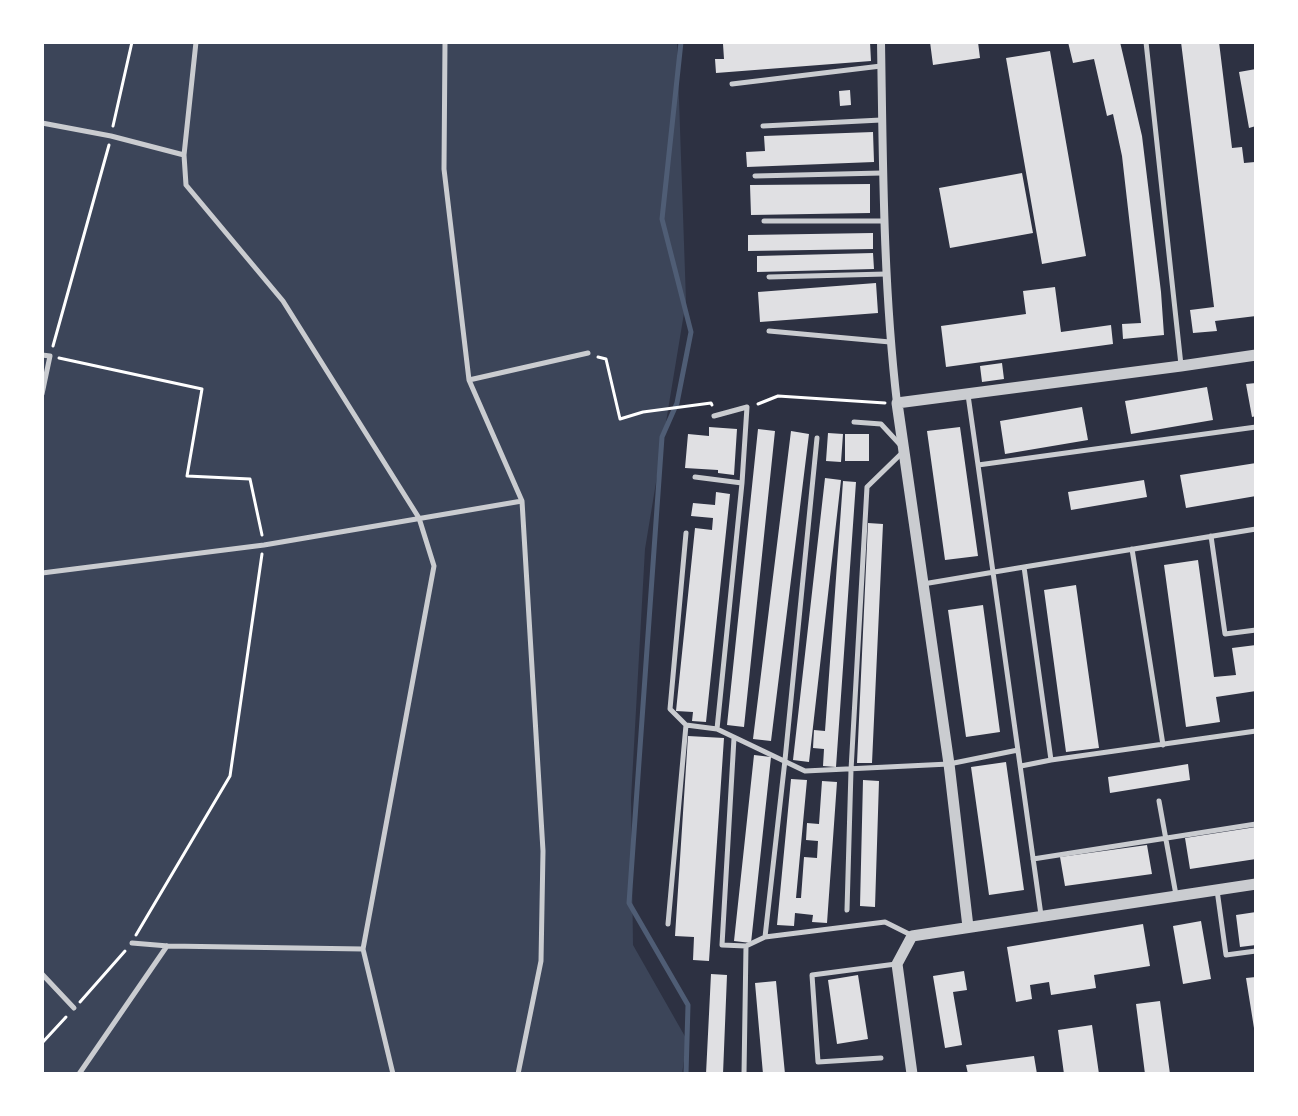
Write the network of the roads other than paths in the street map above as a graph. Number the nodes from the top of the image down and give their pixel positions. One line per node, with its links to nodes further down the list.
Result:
1 (196, 42): 10 (lane)
2 (445, 42): 23 (lane)
3 (881, 42): 5 (street)
4 (1146, 42): 22 (lane)
5 (882, 66): 6 (lane); 7 (street)
6 (732, 84)
7 (882, 120): 9 (lane); 11 (street)
8 (42, 123): 10 (lane)
9 (763, 126)
10 (184, 155): 36 (lane)
11 (883, 173): 12 (lane); 14 (street)
12 (755, 176)
13 (764, 221): 14 (lane)
14 (884, 221): 15 (street)
15 (886, 274): 16 (lane); 18 (street)
16 (769, 277)
17 (769, 331): 18 (lane)
18 (890, 342): 26 (street)
19 (588, 353): 23 (lane)
20 (42, 355): 24 (lane)
21 (1256, 355): 22 (street)
22 (1181, 366): 25 (street)
23 (469, 380): 35 (lane)
24 (42, 394)
25 (968, 394): 26 (street); 32 (lane)
26 (897, 403): 31 (street)
27 (714, 416): 34 (lane)
28 (854, 422): 31 (lane)
29 (1256, 427): 32 (lane)
30 (817, 438): 52 (lane)
31 (905, 450): 44 (street); 56 (lane)
32 (978, 465): 43 (lane)
33 (695, 477): 34 (lane)
34 (742, 483): 47 (lane)
35 (522, 501): 36 (lane); 81 (lane)
36 (419, 518): 42 (lane); 73 (lane)
37 (1256, 529): 39 (lane)
38 (686, 533): 46 (lane)
39 (1211, 536): 40 (lane); 45 (lane)
40 (1132, 549): 41 (lane); 50 (lane)
41 (1024, 567): 43 (lane); 53 (lane)
42 (42, 573)
43 (993, 573): 44 (lane); 51 (lane)
44 (923, 584): 54 (street)
45 (1256, 630)
46 (686, 725): 47 (lane); 66 (lane)
47 (717, 729): 49 (lane)
48 (1256, 731): 50 (lane)
49 (734, 738): 52 (lane); 72 (lane)
50 (1163, 745): 53 (lane)
51 (1018, 750): 54 (lane); 55 (lane)
52 (785, 760): 56 (lane); 69 (lane)
53 (1051, 760): 55 (lane)
54 (949, 764): 56 (lane); 67 (street)
55 (1020, 766): 60 (lane)
56 (851, 770): 64 (lane)
57 (1159, 801): 59 (lane)
58 (1256, 824): 59 (lane)
59 (1166, 838): 60 (lane); 63 (lane)
60 (1033, 859): 65 (lane)
61 (1256, 884): 62 (street)
62 (1217, 889): 63 (street); 74 (lane)
63 (1176, 896): 65 (street)
64 (847, 910)
65 (1041, 916): 67 (street)
66 (668, 924)
67 (968, 927): 68 (street)
68 (912, 936): 69 (lane); 75 (street)
69 (765, 937): 72 (lane)
70 (132, 943): 71 (lane)
71 (168, 946): 73 (lane); 79 (lane)
72 (746, 946): 82 (lane)
73 (363, 949): 80 (lane)
74 (1256, 951)
75 (897, 964): 78 (lane); 83 (street)
76 (42, 974): 77 (lane)
77 (74, 1008)
78 (881, 1058)
79 (79, 1074)
80 (393, 1074)
81 (518, 1074)
82 (744, 1074)
83 (912, 1074)

